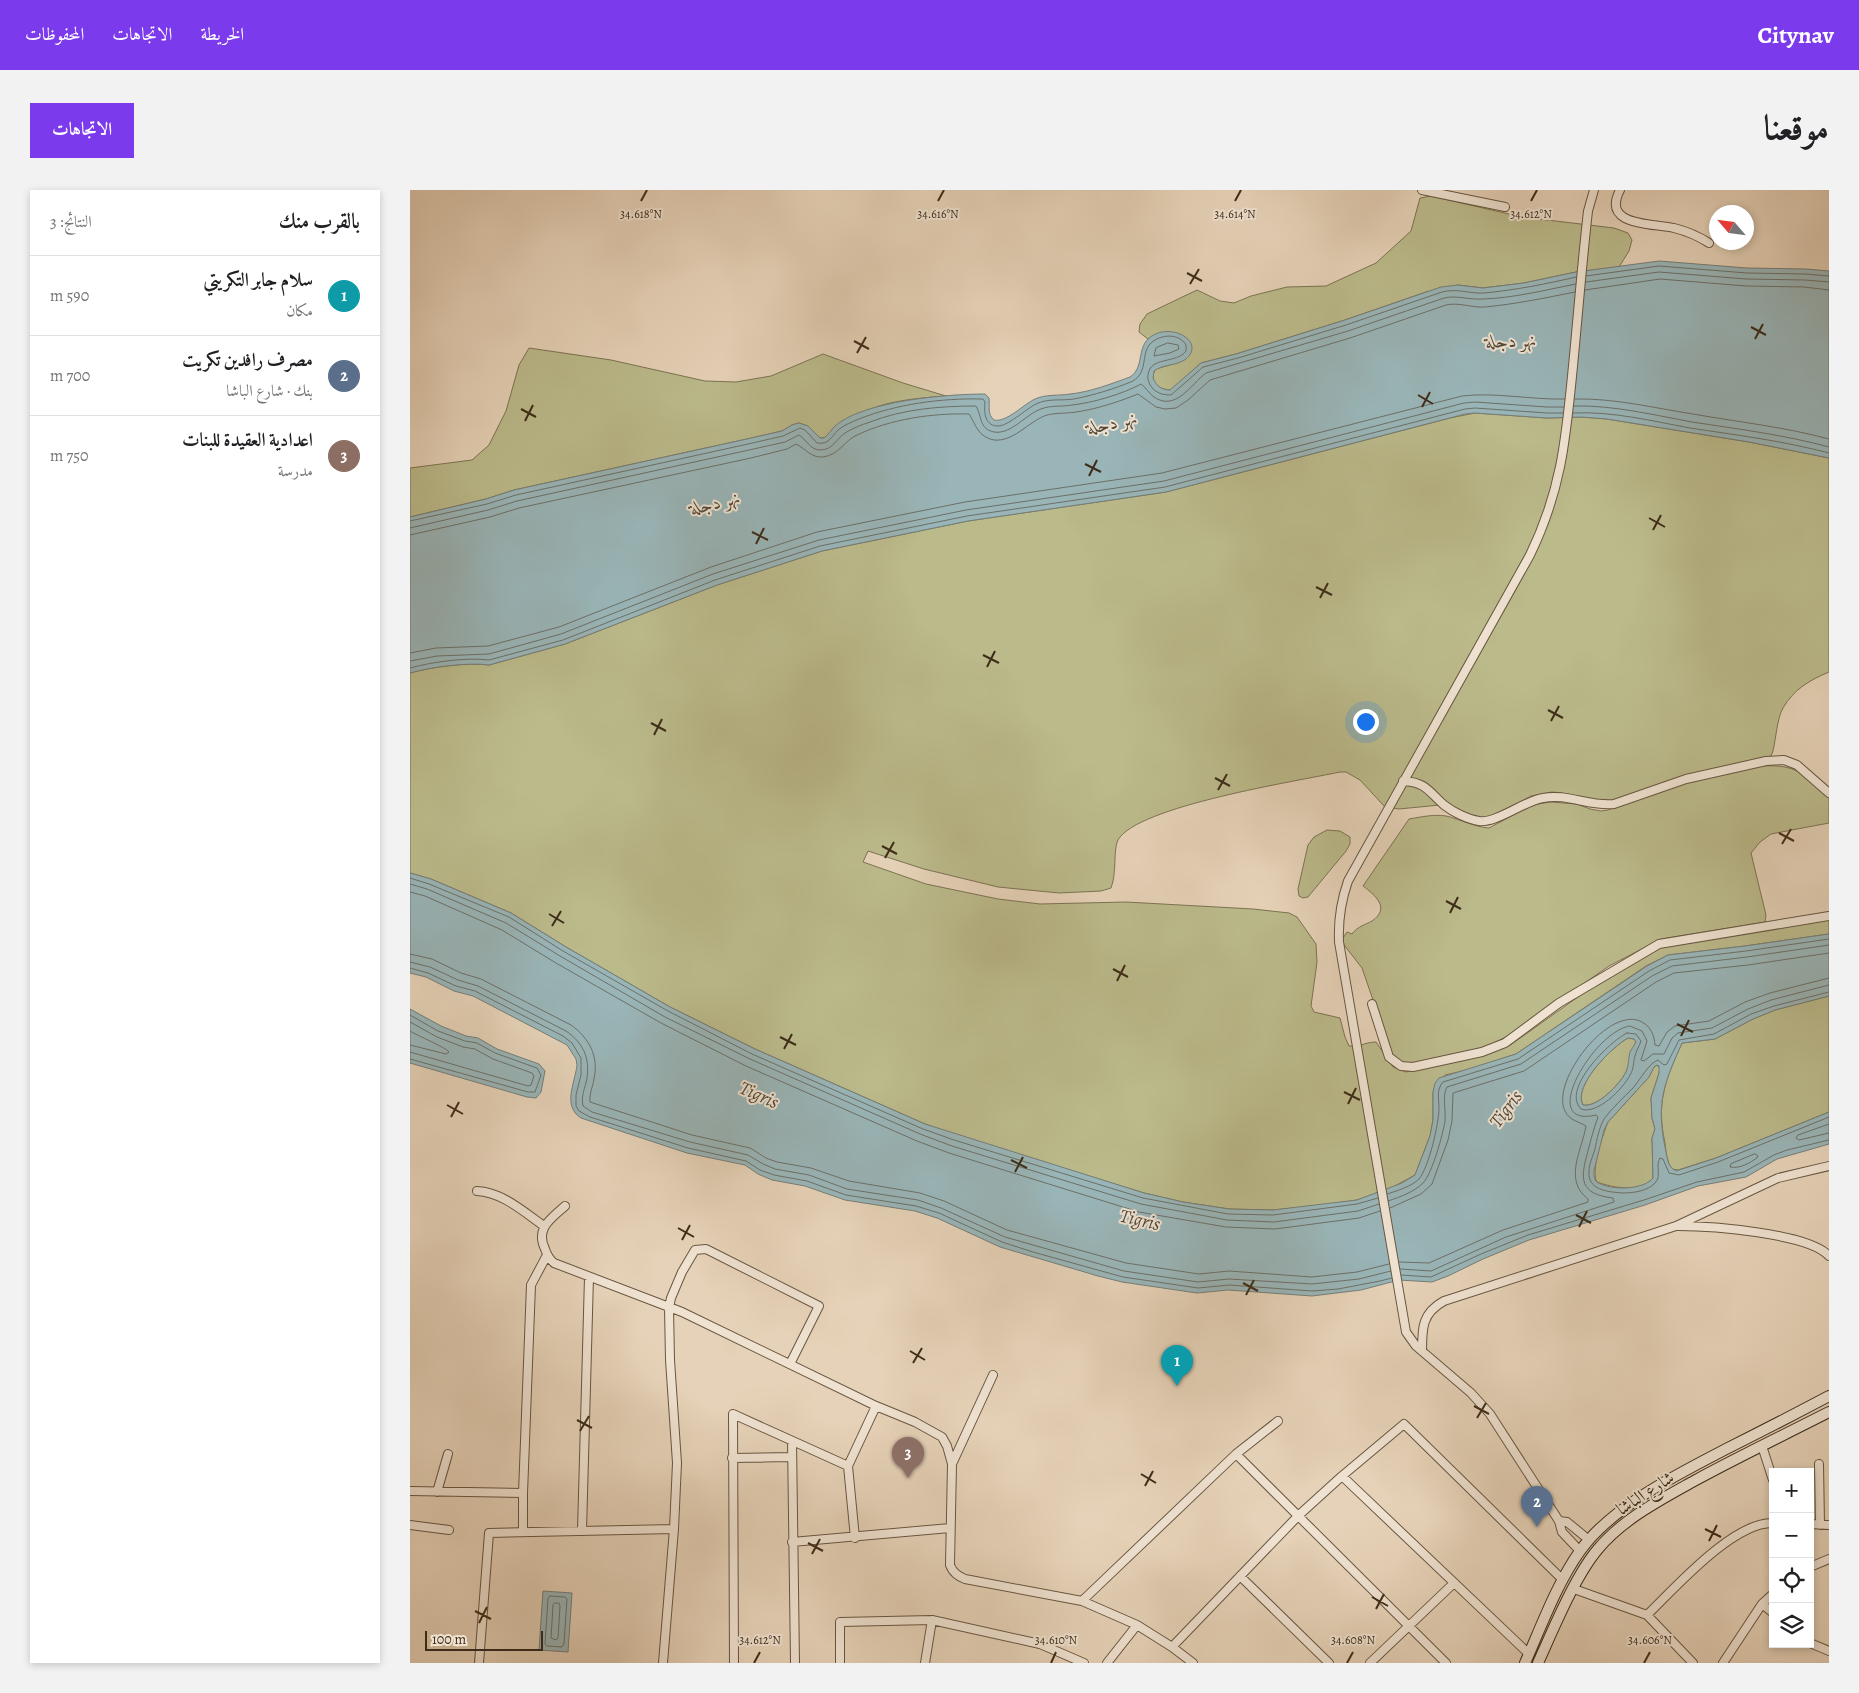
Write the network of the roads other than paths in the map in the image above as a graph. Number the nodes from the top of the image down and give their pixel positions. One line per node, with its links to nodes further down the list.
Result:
1 (1422, 190): 4 (street)
2 (1594, 190): 6 (street)
3 (1620, 190): 5 (street)
4 (1505, 207)
5 (1709, 243)
6 (1403, 780): 7 (street); 19 (street)
7 (1829, 793)
8 (1829, 916): 9 (street)
9 (1372, 1004)
10 (1829, 1166): 14 (street)
11 (477, 1191): 13 (street)
12 (565, 1206): 13 (street)
13 (544, 1226): 15 (street)
14 (1676, 1226): 16 (street); 19 (street)
15 (547, 1255): 17 (street); 39 (street)
16 (1829, 1256)
17 (589, 1277): 18 (street); 50 (street)
18 (669, 1308): 20 (street); 20 (street); 48 (street)
19 (1422, 1351): 41 (street)
20 (790, 1364): 23 (street)
21 (993, 1375): 32 (street)
22 (1829, 1396): 53 (main road)
23 (876, 1406): 32 (street); 34 (street)
24 (1829, 1412): 27 (main road, شارع الباشا)
25 (1278, 1421): 29 (street)
26 (792, 1441): 30 (street); 31 (street); 34 (street)
27 (1762, 1446): 35 (street); 61 (main road, شارع الباشا)
28 (448, 1454): 38 (street)
29 (1236, 1454): 40 (street); 63 (street)
30 (792, 1457): 31 (street); 54 (street)
31 (732, 1458): 76 (street)
32 (952, 1464): 47 (street)
33 (1819, 1464): 45 (street)
34 (848, 1466): 52 (street)
35 (1769, 1468)
36 (1342, 1476): 40 (street); 59 (street); 60 (street)
37 (410, 1491): 38 (street)
38 (437, 1492): 39 (street)
39 (523, 1493): 51 (street)
40 (1299, 1516): 58 (street); 69 (street)
41 (1559, 1521): 53 (street); 55 (street)
42 (1769, 1523): 66 (street)
43 (1814, 1524): 45 (street)
44 (410, 1525): 49 (street)
45 (1820, 1525): 46 (street)
46 (1829, 1525)
47 (950, 1528): 52 (street); 63 (street)
48 (674, 1529): 50 (street); 75 (street)
49 (449, 1530)
50 (582, 1531): 51 (street)
51 (523, 1532): 74 (street)
52 (855, 1538): 54 (street)
53 (1589, 1540): 55 (main road)
54 (792, 1542): 77 (street)
55 (1580, 1551): 59 (main road)
56 (1829, 1558): 57 (street)
57 (1814, 1565)
58 (1240, 1576): 71 (street); 83 (street)
59 (1563, 1580): 73 (main road)
60 (1454, 1584): 69 (street); 73 (street)
61 (1574, 1589): 66 (street); 86 (main road, شارع الباشا)
62 (1769, 1598): 64 (street)
63 (1082, 1601): 68 (street)
64 (1762, 1604): 65 (street); 88 (street)
65 (1769, 1610)
66 (1647, 1615): 87 (street)
67 (932, 1620): 78 (street); 79 (street); 80 (street)
68 (1137, 1626): 71 (street); 81 (street)
69 (1410, 1626): 84 (street); 85 (street)
70 (1814, 1645): 72 (street)
71 (1172, 1647): 82 (street)
72 (1829, 1651)
73 (1527, 1659)
74 (479, 1663)
75 (663, 1663)
76 (734, 1663)
77 (795, 1663)
78 (840, 1663)
79 (925, 1663)
80 (1084, 1663)
81 (1107, 1663)
82 (1193, 1663)
83 (1329, 1663)
84 (1370, 1663)
85 (1446, 1663)
86 (1538, 1663)
87 (1693, 1663)
88 (1723, 1663)

